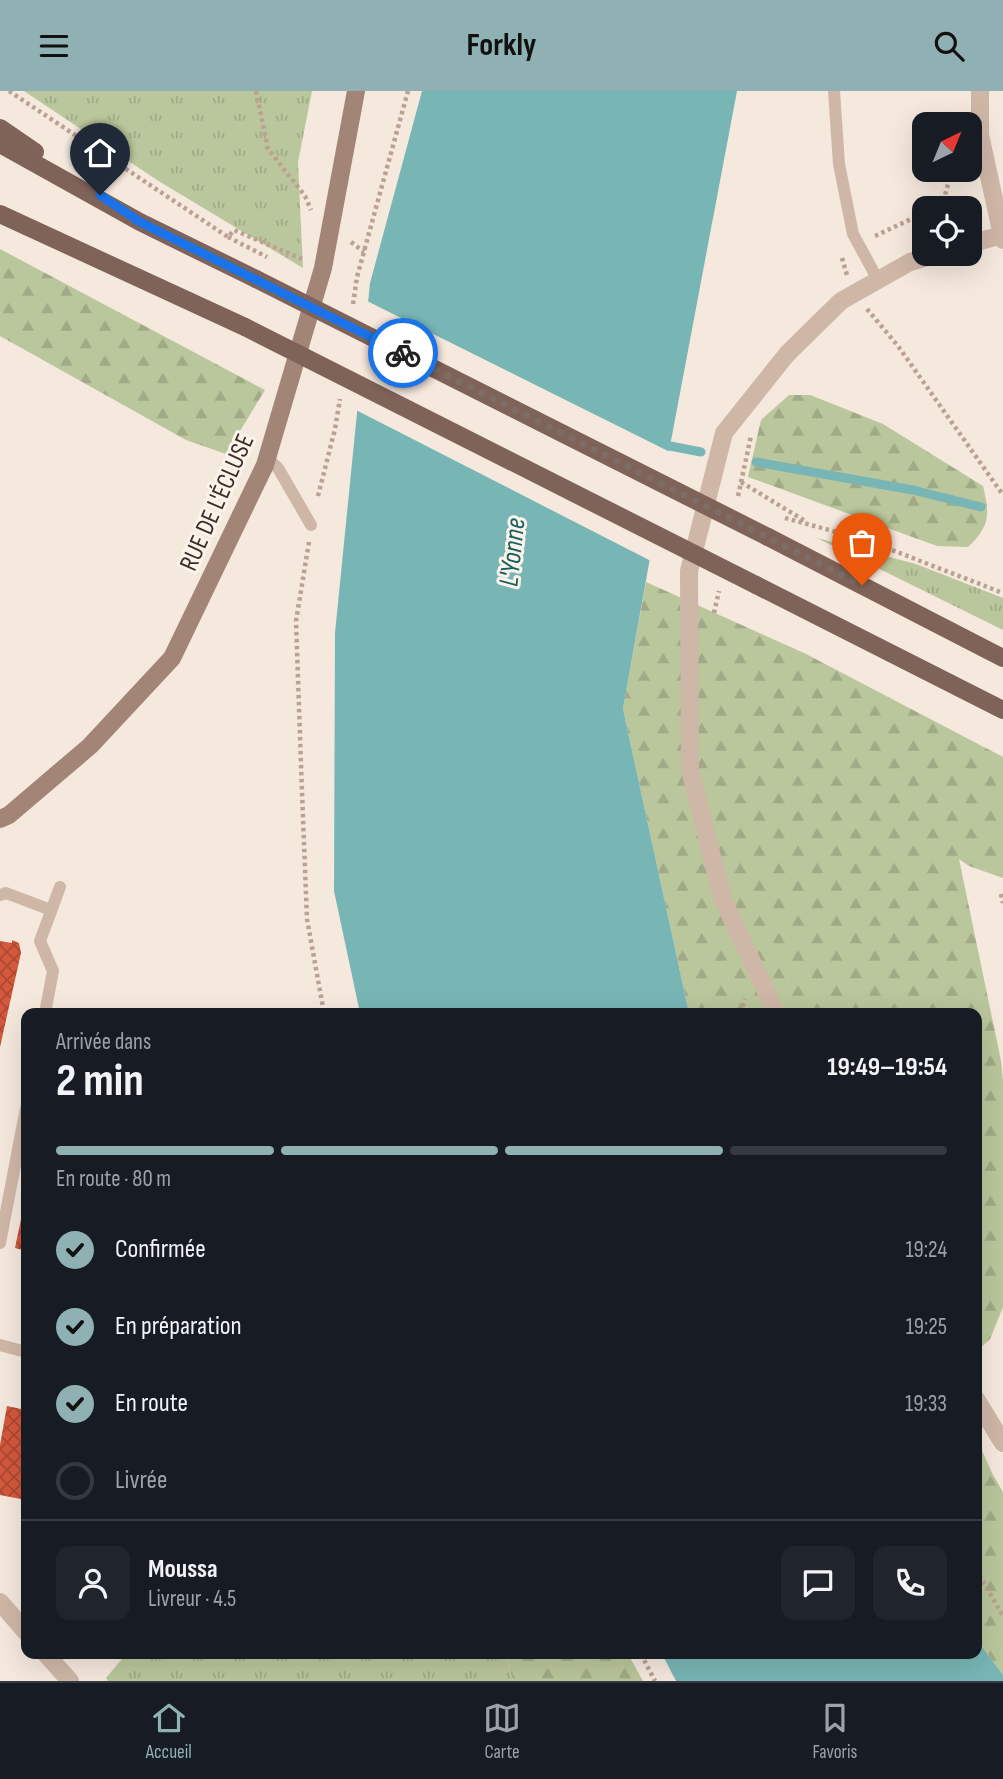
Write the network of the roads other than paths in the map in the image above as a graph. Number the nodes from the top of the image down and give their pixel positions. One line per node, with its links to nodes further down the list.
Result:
1 (356, 91): 14 (street, RUE DE L'ÉCLUSE)
2 (834, 91): 13 (lane)
3 (980, 91): 9 (street)
4 (0, 128): 8 (main road)
5 (0, 144): 8 (main road)
6 (0, 202): 11 (main road)
7 (0, 214): 11 (main road)
8 (140, 222): 16 (main road, bridge)
9 (1002, 238): 10 (street)
10 (982, 242)
11 (67, 243): 17 (main road, bridge)
12 (912, 261): 13 (street)
13 (878, 280): 23 (street)
14 (268, 459): 15 (lane); 18 (street, RUE DE L'ÉCLUSE)
15 (311, 525)
16 (1003, 658)
17 (1003, 710)
18 (0, 819)
19 (60, 887): 21 (lane)
20 (0, 895): 21 (lane)
21 (51, 910): 22 (lane)
22 (46, 1008)
23 (774, 1008)
24 (21, 1134): 25 (lane)
25 (0, 1243)
26 (0, 1346): 27 (lane)
27 (21, 1351)
28 (982, 1409): 29 (street)
29 (1003, 1443)
30 (0, 1602): 31 (street)
31 (21, 1626)
32 (50, 1659): 33 (street)
33 (70, 1681)

